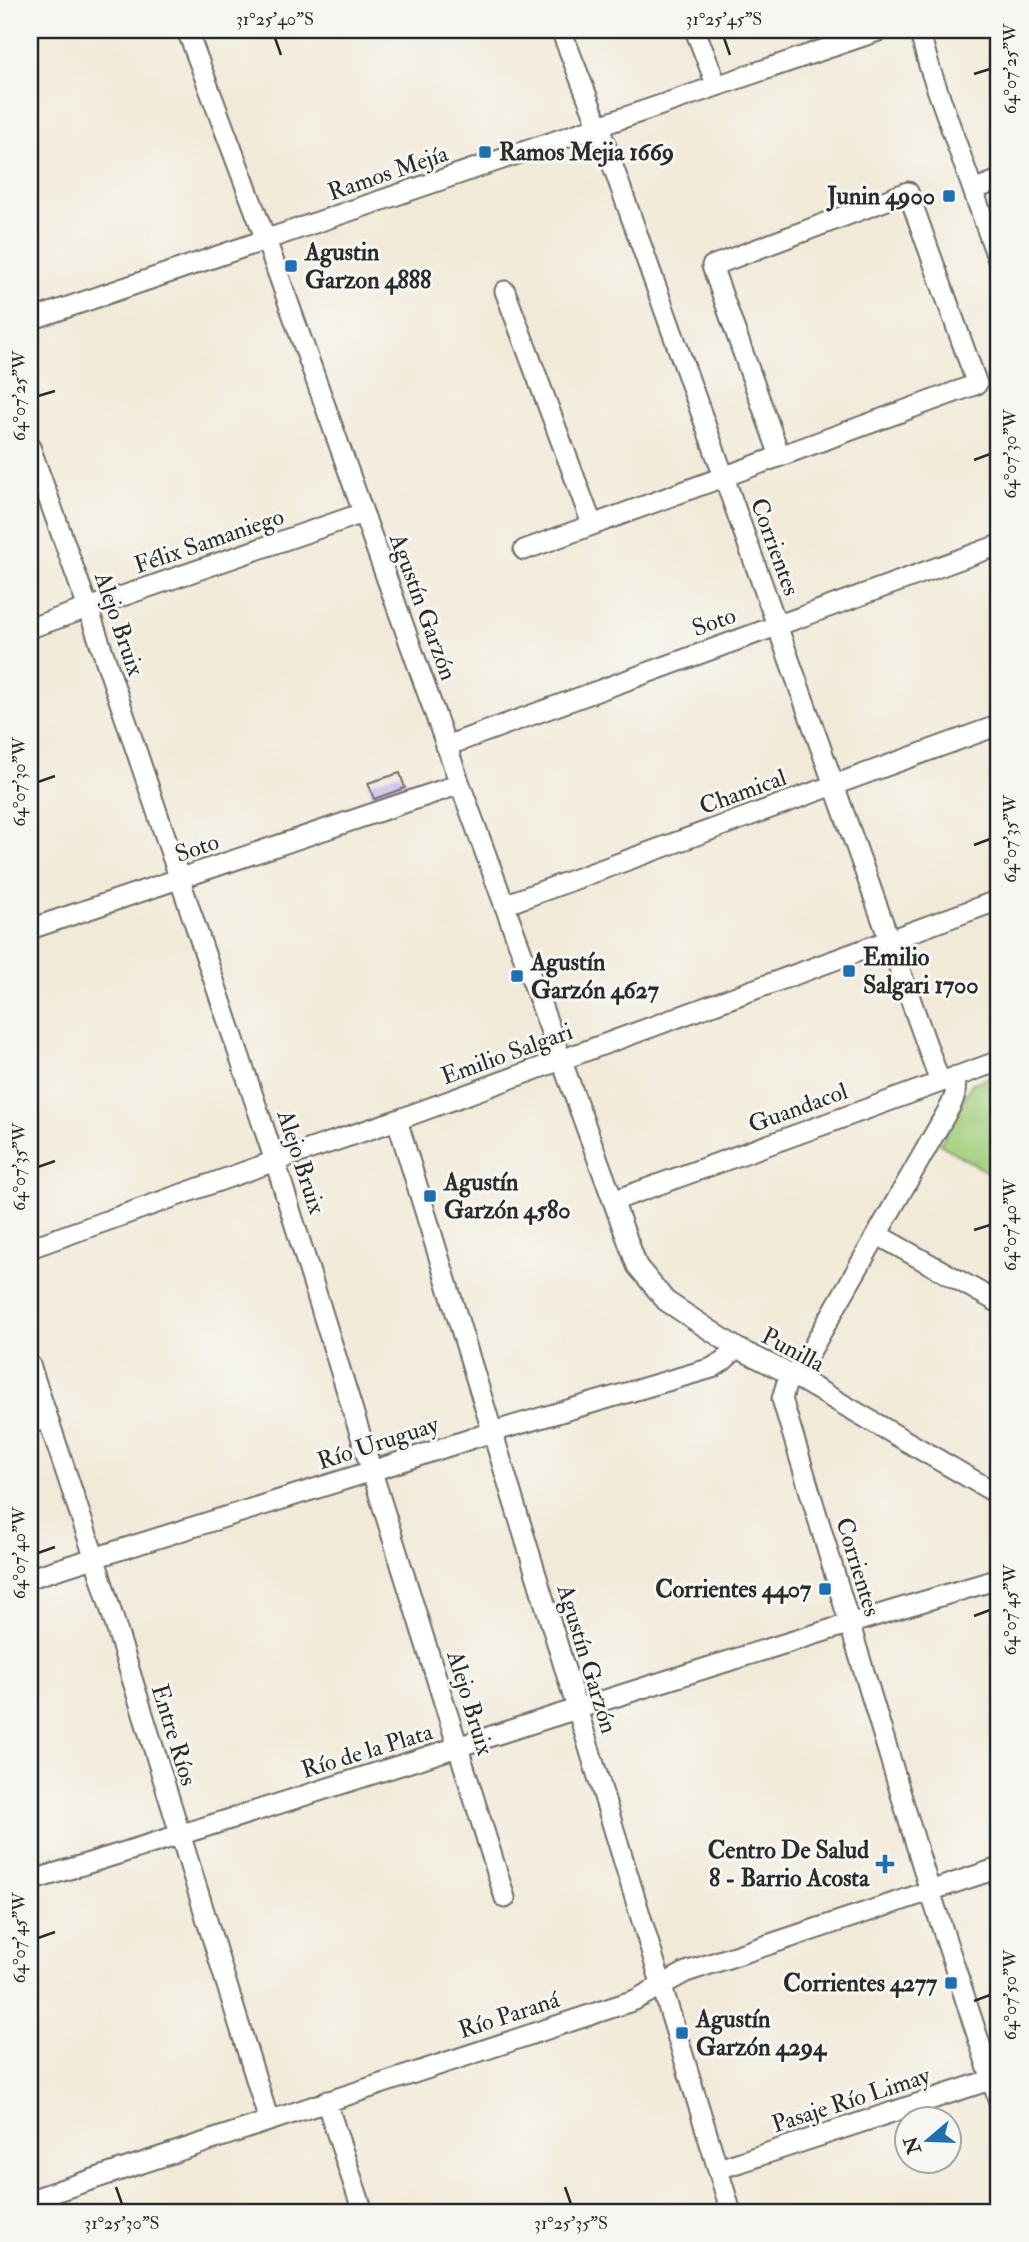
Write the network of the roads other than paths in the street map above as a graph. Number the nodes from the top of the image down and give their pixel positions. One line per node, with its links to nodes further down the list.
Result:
1 (187, 30): 10 (street, Agustín Garzón)
2 (561, 30): 7 (street, Corrientes)
3 (695, 30): 6 (street)
4 (881, 30): 6 (street, Ramos Mejía)
5 (919, 30): 9 (street)
6 (717, 86): 7 (street, Ramos Mejía)
7 (599, 127): 10 (street, Ramos Mejía); 16 (street, Corrientes)
8 (999, 180): 9 (street)
9 (972, 190): 11 (street)
10 (266, 240): 13 (street, Ramos Mejía); 17 (street, Agustín Garzón)
11 (999, 263)
12 (505, 291): 18 (street)
13 (30, 320)
14 (30, 447): 21 (street, Alejo Bruix)
15 (780, 456): 15 (street); 16 (street)
16 (724, 477): 18 (street); 22 (street, Corrientes)
17 (363, 513): 21 (street, Félix Samaniego); 25 (street, Agustín Garzón)
18 (592, 524): 20 (street)
19 (999, 545): 22 (street, Soto)
20 (524, 550)
21 (88, 608): 23 (street, Félix Samaniego); 28 (street, Alejo Bruix)
22 (777, 625): 25 (street, Soto); 27 (street, Corrientes)
23 (30, 628)
24 (999, 725): 27 (street, Chamical)
25 (446, 746): 26 (street, Agustín Garzón)
26 (460, 784): 28 (street, Soto); 30 (street, Agustín Garzón)
27 (834, 785): 30 (street, Chamical); 32 (street, Corrientes)
28 (180, 880): 31 (street, Soto); 37 (street, Alejo Bruix)
29 (999, 900): 32 (street, Emilio Salgari)
30 (504, 905): 33 (street, Agustín Garzón)
31 (30, 929)
32 (889, 939): 33 (street, Emilio Salgari); 35 (street, Corrientes)
33 (561, 1060): 36 (street, Emilio Salgari); 38 (street, Agustín Garzón)
34 (999, 1060): 35 (street, Guandacol)
35 (948, 1079): 38 (street, Guandacol); 39 (street, Corrientes)
36 (397, 1121): 37 (street, Emilio Salgari); 46 (street, Agustín Garzón)
37 (275, 1161): 40 (street, Emilio Salgari); 47 (street, Alejo Bruix)
38 (613, 1201): 42 (street, Punilla)
39 (878, 1235): 41 (street); 44 (street, Corrientes)
40 (30, 1248)
41 (999, 1303)
42 (737, 1348): 44 (street, Punilla); 46 (street, Río Uruguay)
43 (30, 1365): 45 (street, Entre Ríos)
44 (793, 1376): 48 (street, Punilla); 52 (street, Corrientes)
45 (38, 1421): 49 (street, Entre Ríos)
46 (492, 1432): 47 (street, Río Uruguay); 53 (street, Agustín Garzón)
47 (372, 1471): 49 (street, Río Uruguay); 54 (street, Alejo Bruix)
48 (999, 1496)
49 (95, 1559): 50 (street, Río Uruguay); 55 (street, Entre Ríos)
50 (30, 1578)
51 (999, 1579): 52 (street, Río de la Plata)
52 (849, 1623): 53 (street, Río de la Plata); 58 (street, Corrientes)
53 (577, 1709): 54 (street, Río de la Plata); 60 (street, Agustín Garzón)
54 (458, 1748): 55 (street, Río de la Plata); 59 (street, Alejo Bruix)
55 (180, 1836): 57 (street, Río de la Plata); 64 (street, Entre Ríos)
56 (999, 1868): 58 (street, Río Paraná)
57 (30, 1881)
58 (930, 1891): 60 (street, Río Paraná); 61 (street, Corrientes)
59 (505, 1898)
60 (661, 1985): 62 (street, Río Paraná); 65 (street, Agustín Garzón)
61 (996, 2078): 63 (street, Corrientes); 65 (street, Pasaje Río Limay)
62 (326, 2101): 64 (street, Río Paraná); 67 (street)
63 (999, 2102)
64 (269, 2121): 66 (street, Río Paraná)
65 (719, 2169): 68 (street, Agustín Garzón)
66 (42, 2202)
67 (363, 2212)
68 (731, 2212)

